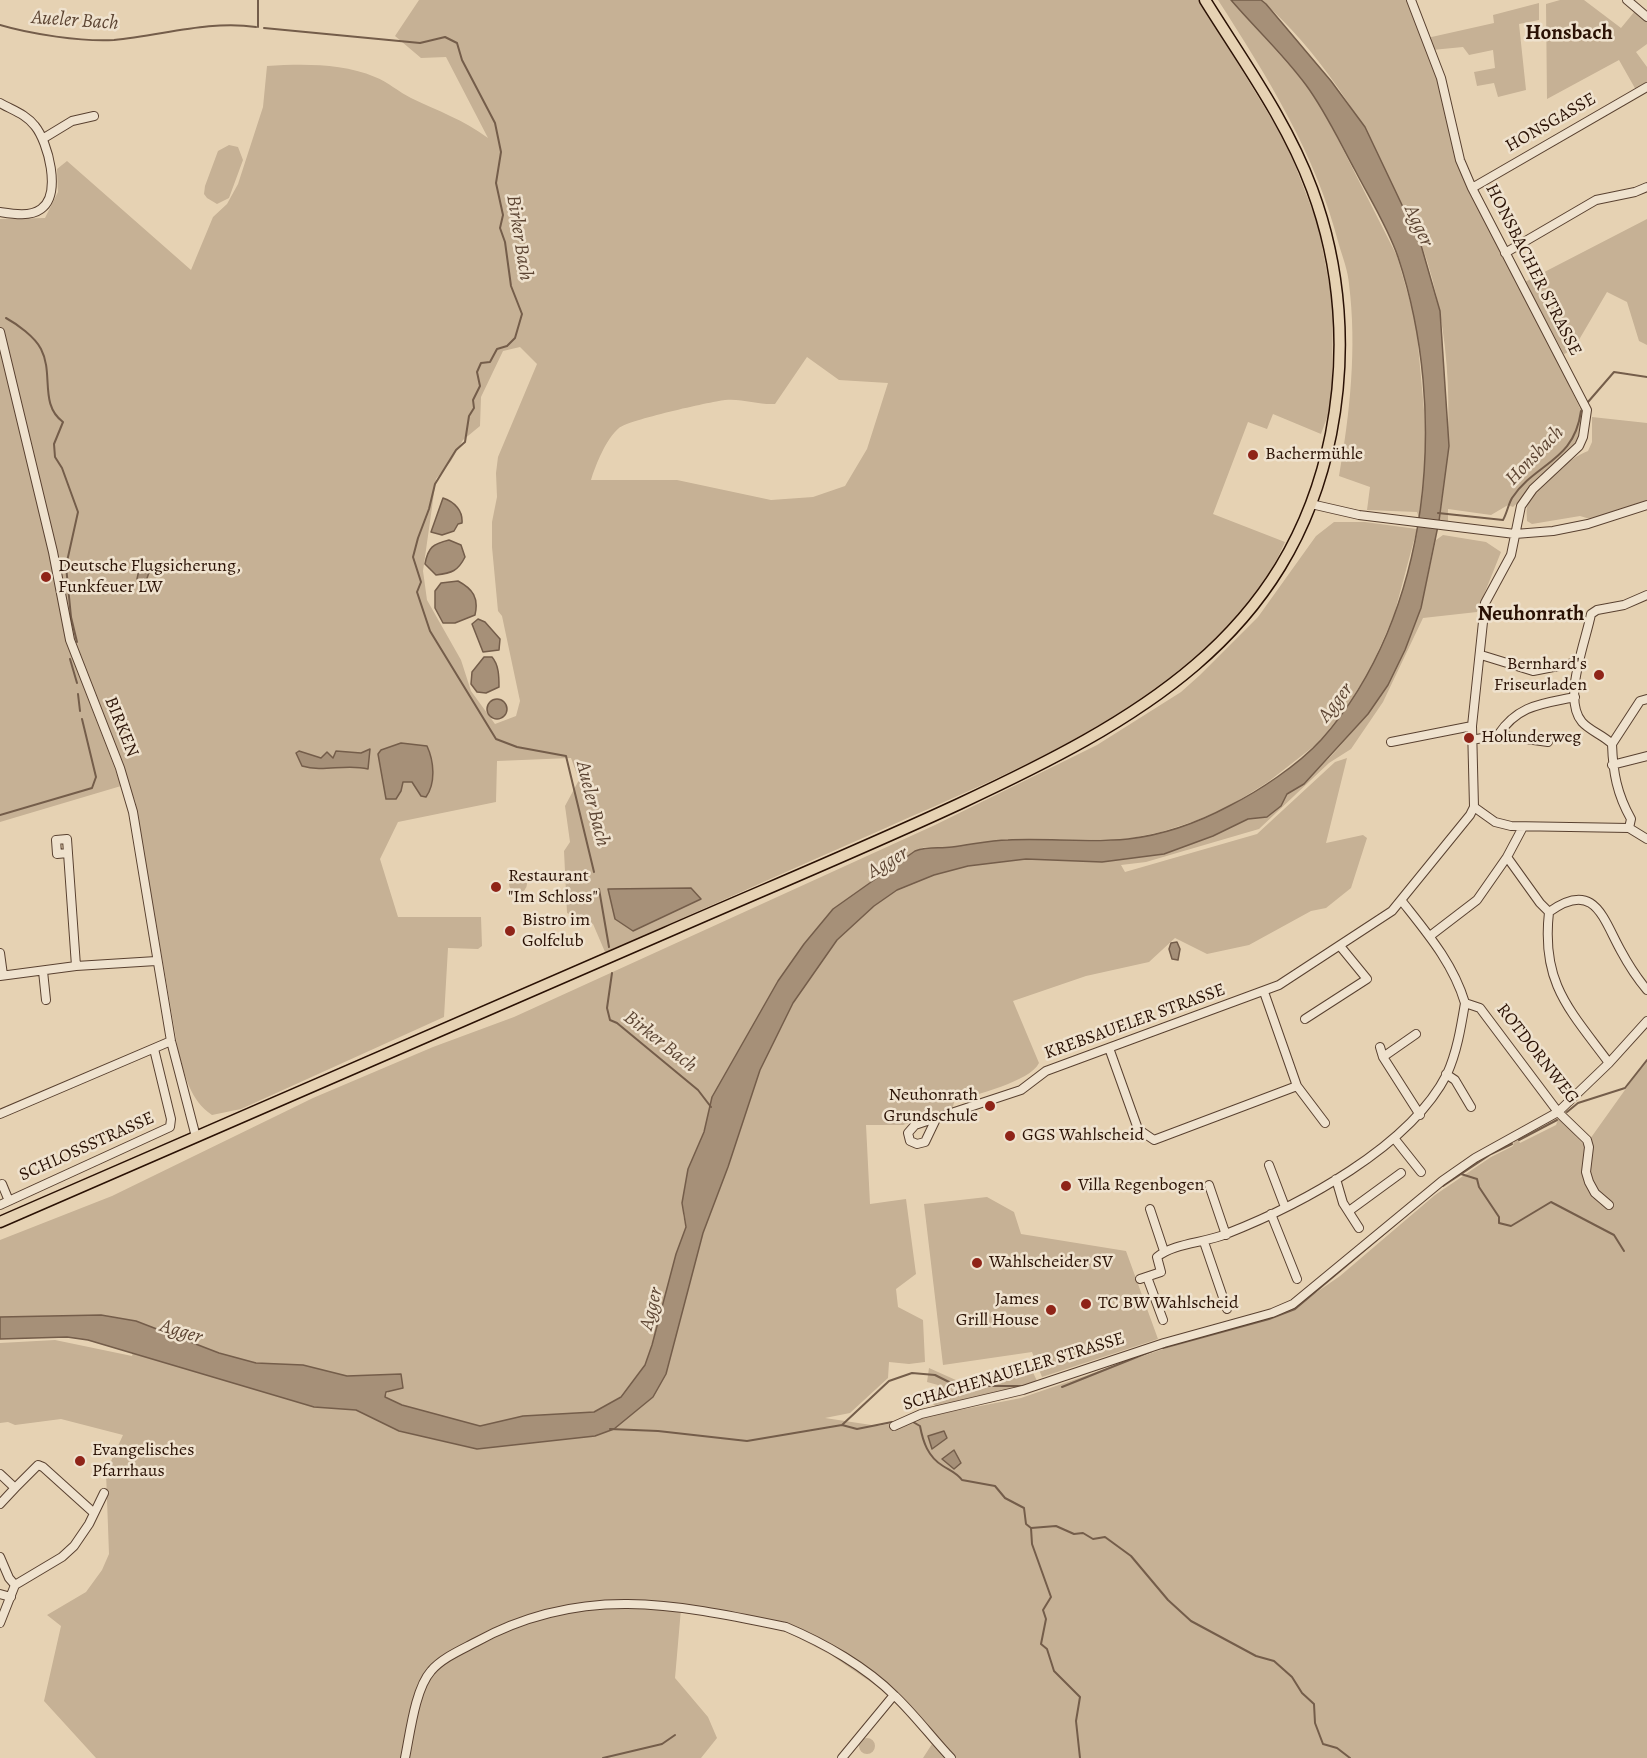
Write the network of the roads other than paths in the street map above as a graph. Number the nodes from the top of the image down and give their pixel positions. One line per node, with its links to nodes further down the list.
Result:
1 (1205, 0): 14 (main road)
2 (1411, 0): 10 (street, HONSBACHER STRASSE)
3 (1627, 0): 4 (street)
4 (1647, 17)
5 (1647, 87): 10 (street, HONSGASSE)
6 (0, 103): 8 (street)
7 (94, 116): 8 (street)
8 (44, 138): 11 (street)
9 (1647, 187): 12 (street)
10 (1472, 188): 12 (street, HONSBACHER STRASSE)
11 (0, 212)
12 (1505, 253): 16 (street, HONSBACHER STRASSE)
13 (0, 332): 41 (street, BIRKEN)
14 (1311, 504): 16 (street); 66 (main road)
15 (1647, 505): 16 (street)
16 (1515, 534): 18 (street)
17 (1647, 595): 19 (street)
18 (1481, 655): 19 (street); 22 (street)
19 (1579, 662): 20 (street)
20 (1575, 697): 23 (street); 27 (street)
21 (1647, 699): 27 (street)
22 (1472, 726): 24 (street); 25 (street)
23 (1498, 735): 24 (street); 26 (street)
24 (1472, 740): 30 (street)
25 (1391, 742)
26 (1548, 742)
27 (1612, 744): 29 (street)
28 (1647, 756): 29 (street)
29 (1612, 765): 32 (street)
30 (1474, 807): 31 (street); 36 (street, KREBSAUELER STRASSE)
31 (1523, 827): 32 (street); 35 (street)
32 (1629, 828): 33 (street)
33 (1647, 839)
34 (68, 853): 42 (street)
35 (1507, 857): 37 (street); 38 (street)
36 (1401, 900): 38 (street); 39 (street, KREBSAUELER STRASSE)
37 (1549, 912): 45 (street); 57 (street)
38 (1430, 936): 48 (street)
39 (1340, 946): 46 (street, KREBSAUELER STRASSE); 49 (street)
40 (0, 953): 44 (street)
41 (156, 961): 42 (street); 52 (street, BIRKEN)
42 (76, 966): 43 (street)
43 (43, 971): 44 (street); 47 (street)
44 (1, 976)
45 (1647, 990)
46 (1264, 992): 54 (street, KREBSAUELER STRASSE); 59 (street)
47 (46, 1000)
48 (1465, 1003): 58 (street); 61 (street, ROTDORNWEG)
49 (1305, 1019)
50 (1647, 1021): 57 (street, SCHACHENAUELER STRASSE)
51 (1416, 1034): 56 (street)
52 (171, 1041): 55 (street); 66 (street, BIRKEN)
53 (1380, 1047): 56 (street)
54 (1109, 1048): 59 (street); 64 (street, KREBSAUELER STRASSE)
55 (154, 1049): 62 (street); 74 (street, SCHLOSSSTRASSE)
56 (1383, 1057): 63 (street)
57 (1609, 1063): 61 (street, SCHACHENAUELER STRASSE)
58 (1446, 1074): 60 (street); 63 (street)
59 (1297, 1086): 65 (street)
60 (1471, 1107)
61 (1558, 1112): 76 (street, ROTDORNWEG); 89 (street, SCHACHENAUELER STRASSE)
62 (0, 1114)
63 (1420, 1114): 67 (street)
64 (936, 1119)
65 (1325, 1123)
66 (196, 1137): 81 (main road)
67 (1394, 1138): 69 (street); 71 (street)
68 (1269, 1165): 77 (street)
69 (1421, 1172)
70 (1401, 1173): 79 (street)
71 (1336, 1179): 77 (street); 79 (street)
72 (2, 1184): 74 (street, SCHLOSSSTRASSE)
73 (1209, 1185): 83 (street)
74 (9, 1201): 75 (street, SCHLOSSSTRASSE)
75 (0, 1205)
76 (1609, 1205)
77 (1285, 1207): 80 (street)
78 (1150, 1209): 85 (street)
79 (1349, 1211): 82 (street)
80 (1271, 1214): 83 (street); 86 (street)
81 (0, 1222)
82 (1359, 1228)
83 (1226, 1235): 84 (street)
84 (1204, 1242): 85 (street); 87 (street)
85 (1164, 1251): 88 (street)
86 (1297, 1279)
87 (1227, 1309)
88 (1163, 1320)
89 (894, 1426)
90 (0, 1474): 91 (street)
91 (15, 1488): 93 (street); 94 (street)
92 (104, 1493): 94 (street)
93 (0, 1504)
94 (94, 1513): 96 (street)
95 (0, 1557): 96 (street)
96 (15, 1585): 98 (street)
97 (0, 1594): 98 (street)
98 (11, 1597): 99 (street)
99 (0, 1623)
100 (894, 1695): 101 (street); 102 (street); 103 (street)
101 (405, 1758)
102 (842, 1758)
103 (951, 1758)

